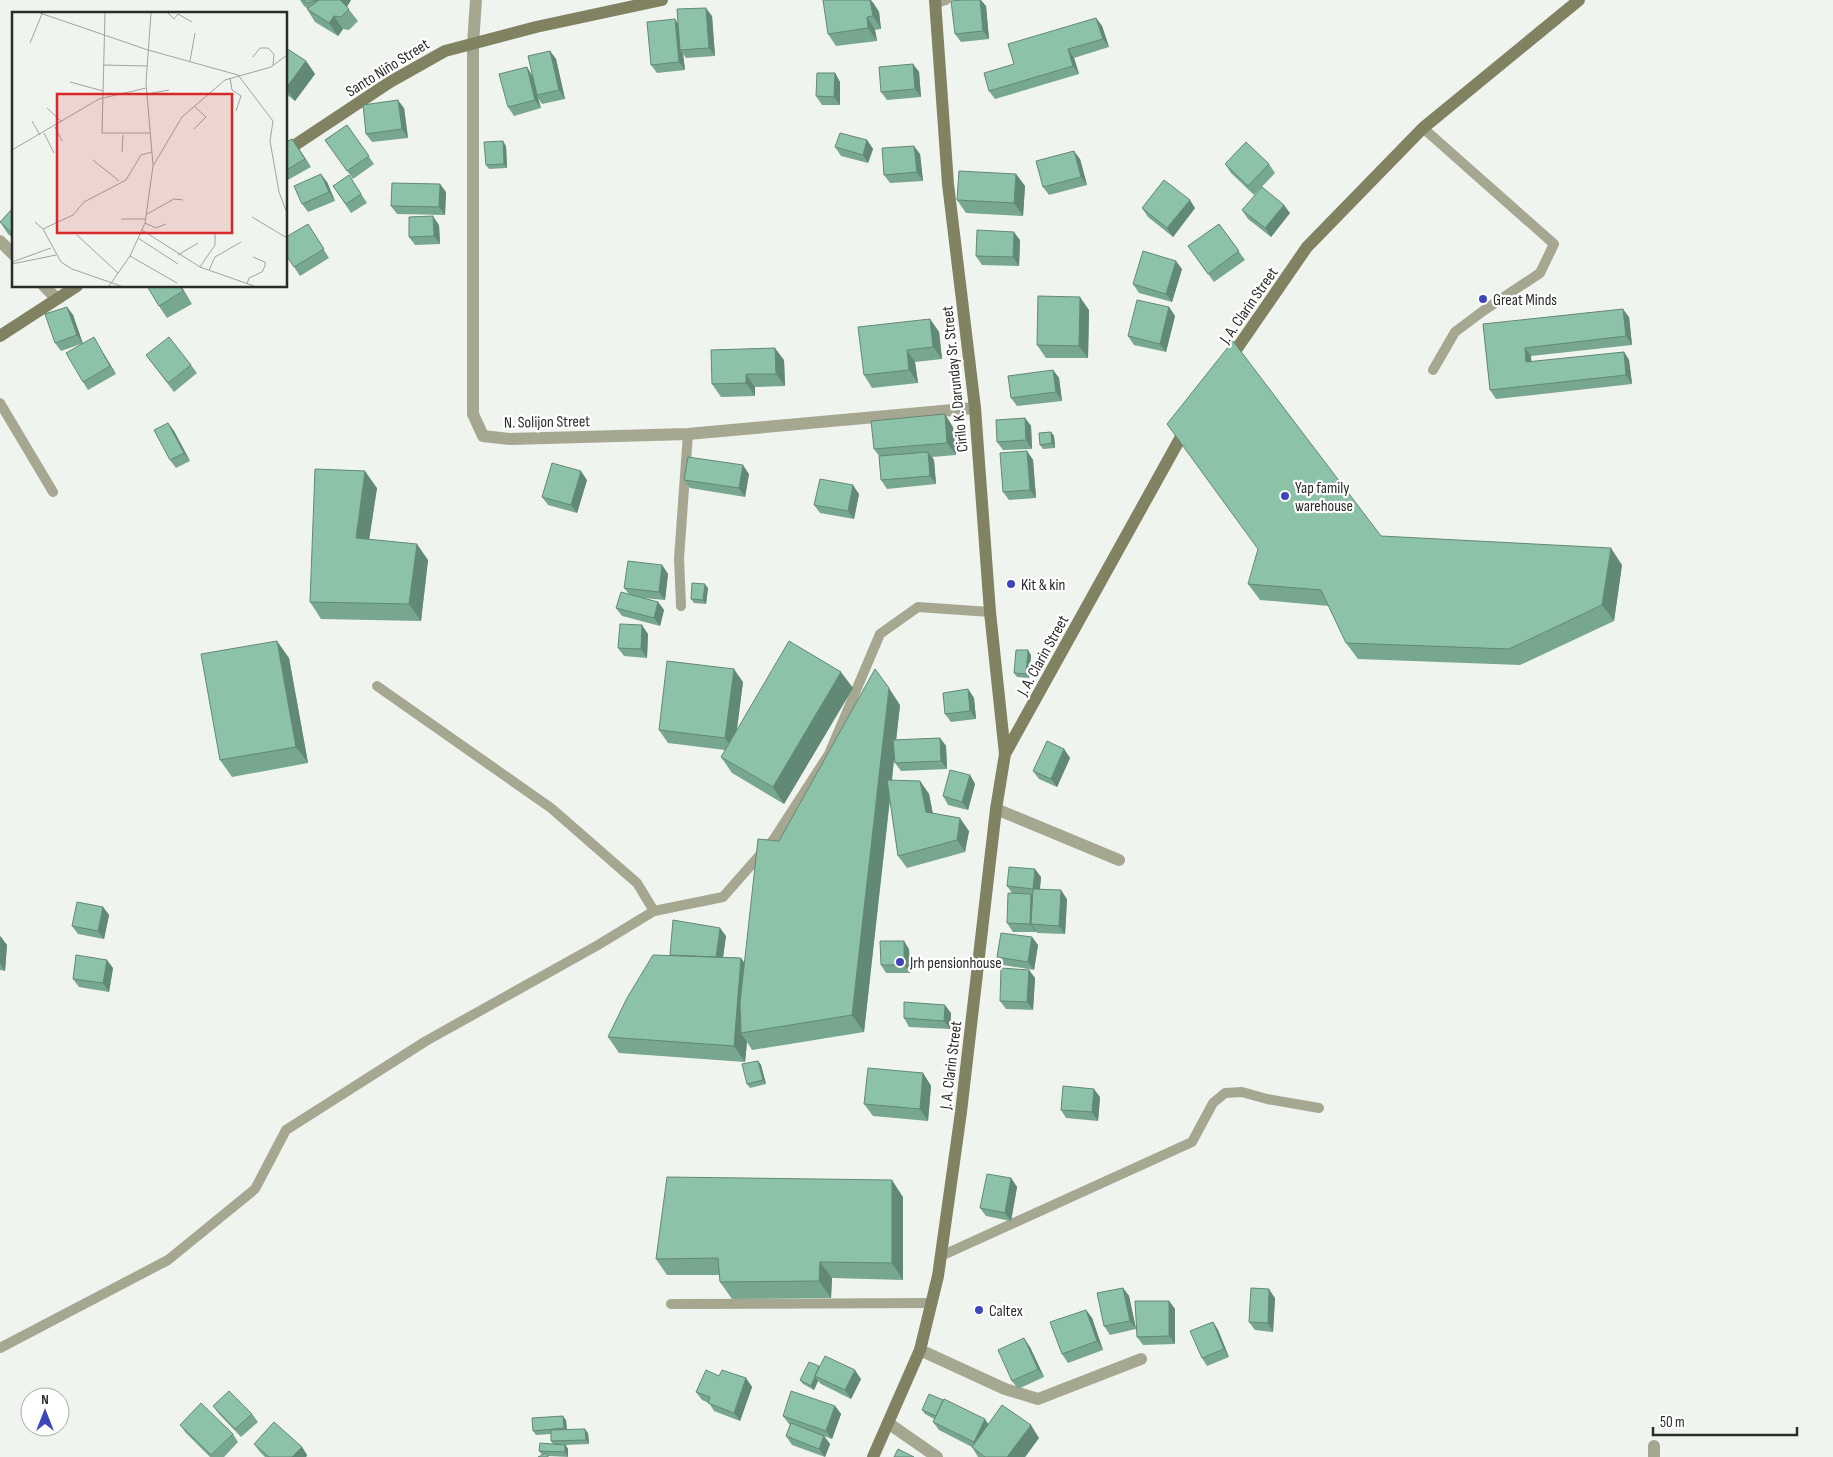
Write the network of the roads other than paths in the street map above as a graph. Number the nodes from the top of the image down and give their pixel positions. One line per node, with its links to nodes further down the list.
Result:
1 (476, 0): 5 (street)
2 (662, 0): 5 (main road, Santo Niño Street)
3 (1579, 0): 6 (main road, J. A. Clarin Street)
4 (939, 1): 17 (main road, Cirilo K. Darunday Sr. Street)
5 (473, 44): 7 (main road, Santo Niño Street); 19 (street, N. Solijon Street)
6 (1423, 128): 14 (lane); 15 (main road, J. A. Clarin Street)
7 (288, 151)
8 (0, 241): 9 (street)
9 (12, 253)
10 (46, 288): 12 (street)
11 (73, 288): 12 (main road)
12 (57, 299): 13 (main road)
13 (0, 336)
14 (1433, 370)
15 (1219, 374)
16 (0, 403): 20 (lane)
17 (975, 408): 19 (street, N. Solijon Street); 22 (main road, Cirilo K. Darunday Sr. Street)
18 (1193, 415): 24 (main road, J. A. Clarin Street)
19 (688, 434): 21 (lane)
20 (53, 492)
21 (681, 606)
22 (990, 612): 24 (main road, Cirilo K. Darunday Sr. Street); 27 (lane)
23 (377, 686): 27 (lane)
24 (1005, 754): 25 (main road, J. A. Clarin Street)
25 (996, 809): 26 (street); 29 (main road, J. A. Clarin Street)
26 (1119, 860)
27 (654, 911): 32 (lane)
28 (1319, 1108): 29 (lane)
29 (941, 1256): 30 (main road, J. A. Clarin Street)
30 (931, 1303): 31 (lane); 33 (main road, J. A. Clarin Street)
31 (671, 1304)
32 (0, 1348)
33 (920, 1350): 34 (street); 35 (main road, J. A. Clarin Street)
34 (1141, 1359)
35 (888, 1423): 36 (main road, J. A. Clarin Street); 37 (street)
36 (873, 1457)
37 (938, 1457)

